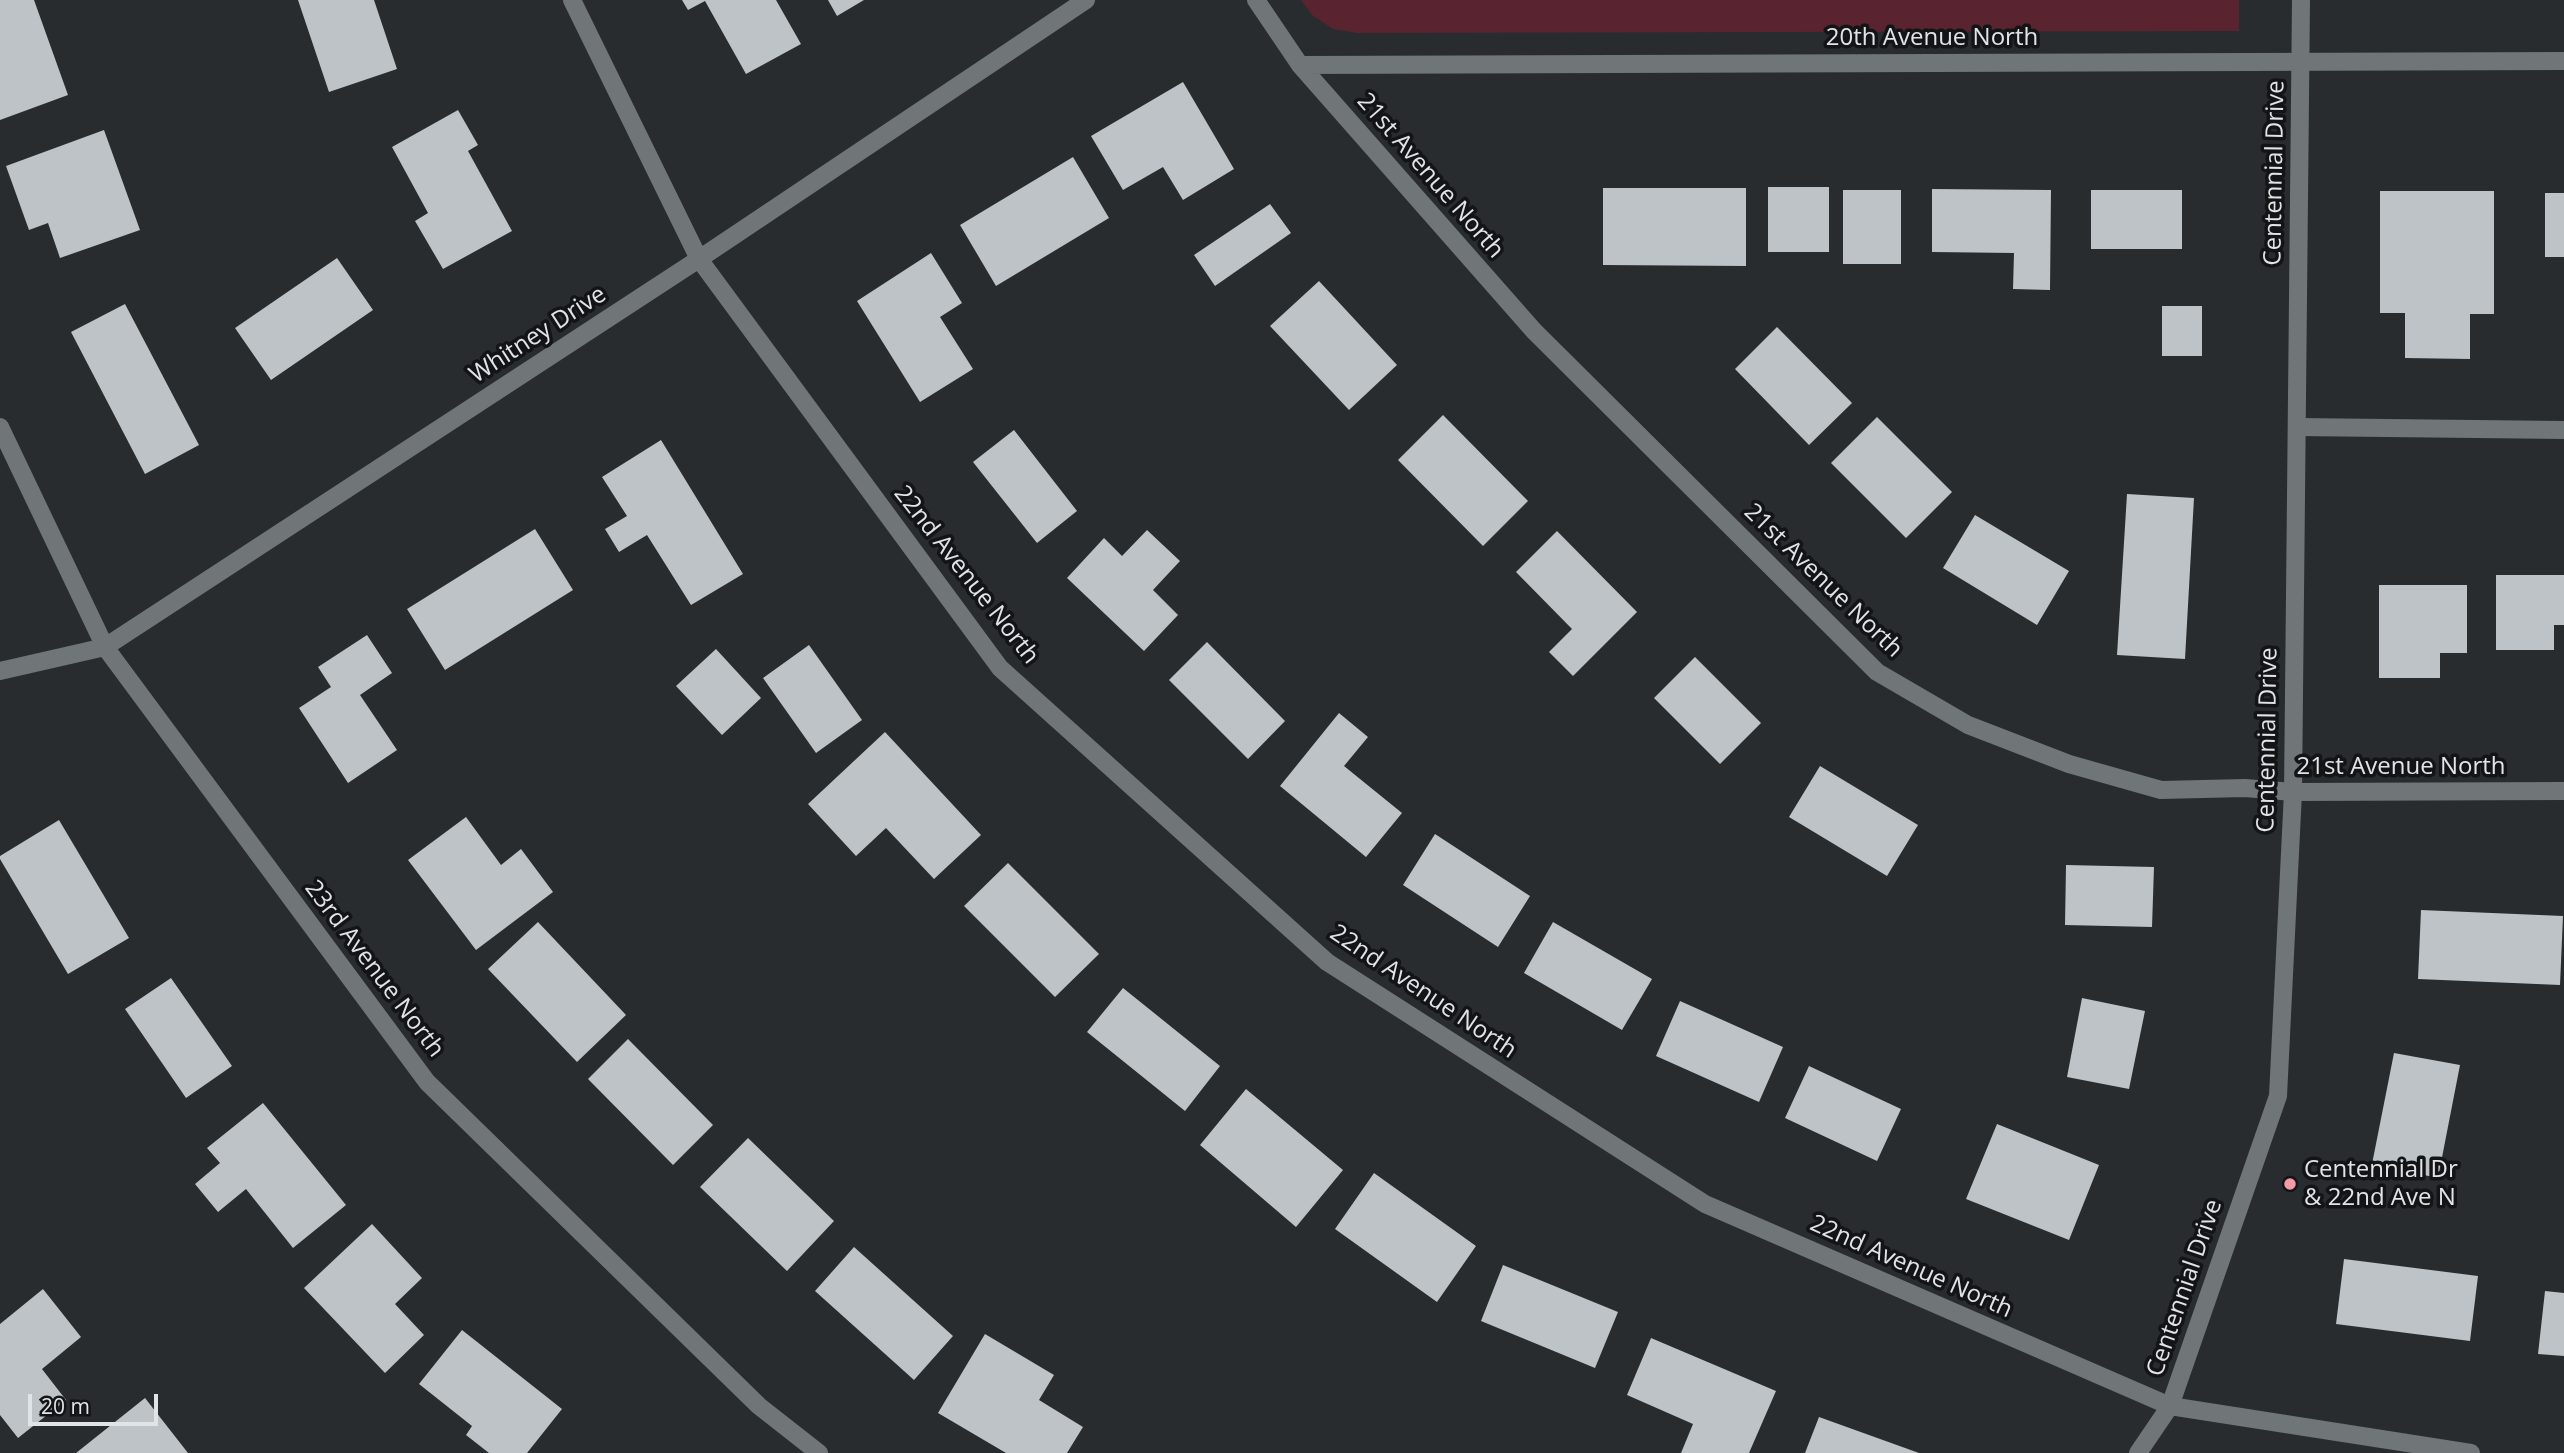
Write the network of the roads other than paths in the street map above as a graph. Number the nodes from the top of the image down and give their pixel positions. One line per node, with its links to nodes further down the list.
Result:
1 (572, 0): 8 (street, 22nd Avenue North)
2 (1086, 0): 8 (street, Whitney Drive)
3 (1256, 0): 7 (street, 21st Avenue North)
4 (2301, 0): 5 (street, Centennial Drive)
5 (2301, 61): 6 (street, 20th Avenue North); 7 (street, 20th Avenue North); 10 (street, Centennial Drive)
6 (2564, 61)
7 (1300, 65): 15 (street, 21st Avenue North)
8 (699, 259): 12 (street, Whitney Drive); 16 (street, 22nd Avenue North)
9 (0, 427): 12 (street, 23rd Avenue North)
10 (2297, 427): 11 (street); 15 (street, Centennial Drive)
11 (2564, 430)
12 (104, 647): 13 (street, Whitney Drive); 17 (street, 23rd Avenue North)
13 (0, 671)
14 (2564, 791): 15 (street, 21st Avenue North)
15 (2294, 792): 16 (street, Centennial Drive)
16 (2170, 1406): 18 (street, Centennial Drive); 19 (street, 22nd Avenue North)
17 (819, 1453)
18 (2138, 1453)
19 (2471, 1453)

